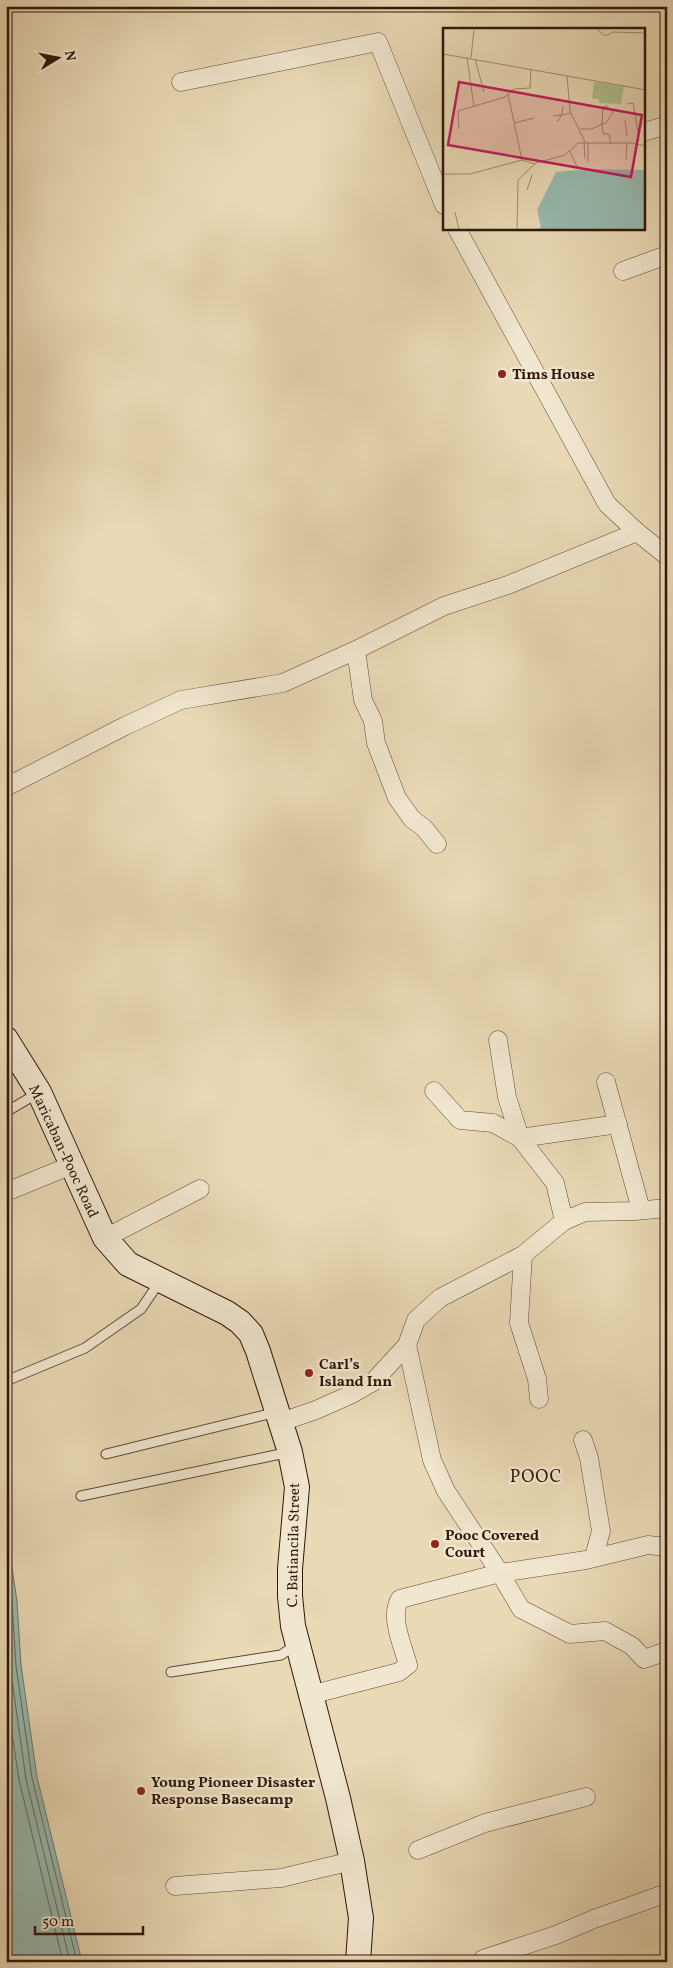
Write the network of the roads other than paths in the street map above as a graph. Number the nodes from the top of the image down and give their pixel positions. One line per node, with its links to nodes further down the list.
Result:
1 (181, 82): 4 (street)
2 (667, 125): 3 (street)
3 (646, 131)
4 (443, 199)
5 (458, 230): 8 (street)
6 (667, 255): 7 (street)
7 (623, 271)
8 (637, 532): 9 (street); 10 (street)
9 (667, 556)
10 (356, 650): 11 (street); 12 (street)
11 (6, 787)
12 (437, 844)
13 (6, 1039): 17 (street, Maricaban-Pooc Road)
14 (498, 1040): 20 (street)
15 (606, 1082): 19 (street)
16 (434, 1091): 20 (street)
17 (39, 1092): 18 (lane); 21 (street, Maricaban-Pooc Road)
18 (6, 1112)
19 (618, 1124): 20 (street); 25 (street)
20 (520, 1138): 26 (street)
21 (72, 1165): 23 (street); 27 (street, Maricaban-Pooc Road)
22 (200, 1189): 27 (street)
23 (6, 1192)
24 (667, 1208): 25 (street)
25 (641, 1210): 26 (street)
26 (564, 1220): 28 (street)
27 (105, 1238): 29 (street, C. Batiancila Street)
28 (523, 1255): 30 (street); 32 (street)
29 (160, 1281): 31 (lane); 33 (street, C. Batiancila Street)
30 (407, 1345): 33 (street); 40 (street)
31 (6, 1381)
32 (539, 1399)
33 (279, 1417): 35 (street, C. Batiancila Street); 36 (lane)
34 (583, 1440): 39 (street)
35 (290, 1452): 37 (lane); 41 (street, C. Batiancila Street)
36 (106, 1454)
37 (81, 1496)
38 (667, 1547): 39 (street)
39 (594, 1557): 40 (street)
40 (500, 1573): 42 (street); 44 (street)
41 (297, 1644): 43 (lane); 44 (street, C. Batiancila Street)
42 (667, 1651)
43 (171, 1672)
44 (310, 1695): 47 (street, C. Batiancila Street)
45 (586, 1797): 46 (street)
46 (418, 1850)
47 (352, 1861): 48 (street); 51 (street, C. Batiancila Street)
48 (175, 1886)
49 (667, 1893): 50 (street)
50 (483, 1959)
51 (358, 1962)

